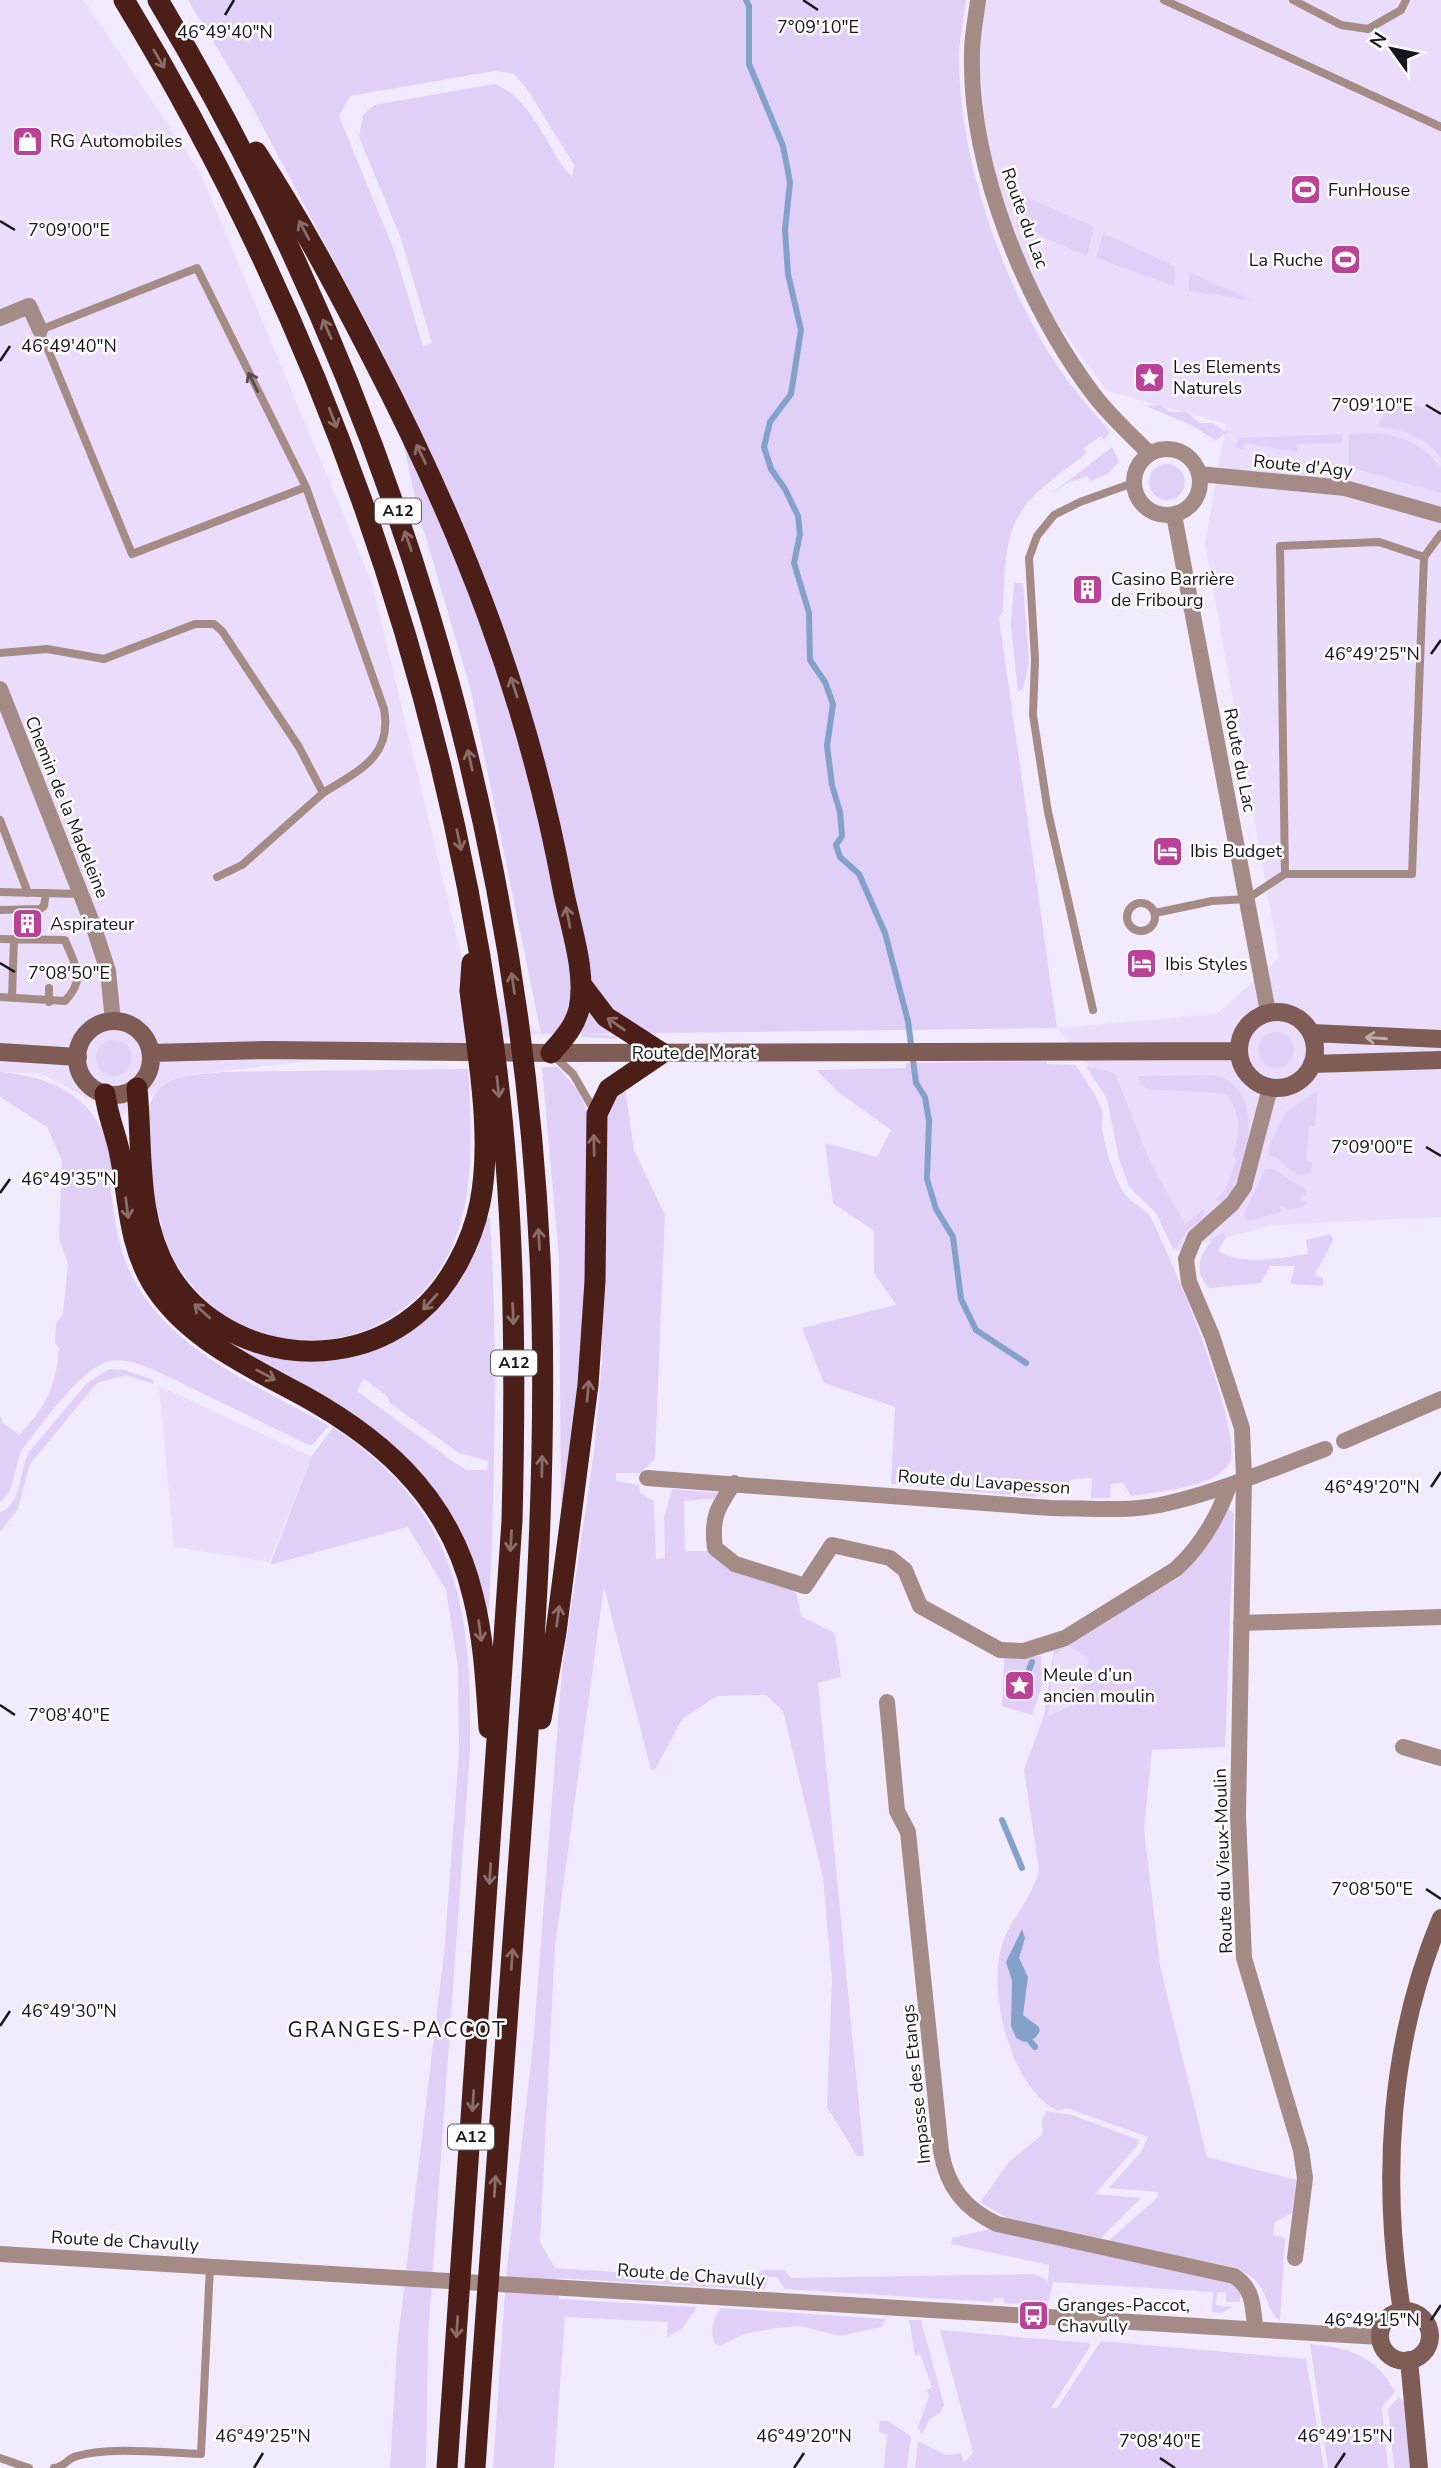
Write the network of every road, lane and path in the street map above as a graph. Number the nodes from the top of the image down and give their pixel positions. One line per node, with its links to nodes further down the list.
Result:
1 (124, 0): 31 (highway, A12, one-way to 31)
2 (978, 0): 10 (street, Route du Lac)
3 (1164, 0): 7 (lane)
4 (1293, 0): 5 (lane)
5 (1406, 0)
6 (161, 5): 34 (highway, one-way to 6); 69 (highway, A12, one-way to 6)
7 (1441, 127)
8 (0, 318): 9 (street)
9 (40, 330): 13 (lane, one-way to 9); 13 (lane)
10 (1149, 453): 11 (street); 12 (street)
11 (1199, 474): 14 (street); 15 (street, Route d'Agy)
12 (1133, 483): 14 (street); 39 (lane)
13 (306, 487): 20 (lane)
14 (1174, 515): 28 (street, Route du Lac)
15 (1441, 515)
16 (1441, 534): 17 (lane)
17 (1424, 557): 22 (lane); 22 (lane)
18 (0, 653): 20 (lane)
19 (0, 689): 27 (street, Chemin de la Madeleine)
20 (323, 793): 23 (lane)
21 (0, 820): 25 (lane)
22 (1285, 874): 28 (lane)
23 (218, 877)
24 (0, 892): 25 (lane)
25 (28, 893): 26 (lane)
26 (46, 893): 27 (lane); 29 (lane)
27 (81, 894): 41 (street, Chemin de la Madeleine)
28 (1247, 899): 30 (lane); 40 (street, Route du Lac)
29 (0, 910)
30 (1155, 914)
31 (475, 922): 52 (highway, one-way to 52); 68 (highway, A12, one-way to 68)
32 (0, 939): 33 (lane)
33 (14, 939): 37 (lane); 38 (lane)
34 (581, 984): 47 (highway, one-way to 34); 48 (highway)
35 (49, 988): 38 (lane)
36 (0, 997): 37 (lane)
37 (12, 998): 38 (lane)
38 (49, 1002)
39 (1093, 1010)
40 (1268, 1012): 42 (main road); 44 (main road)
41 (113, 1021): 46 (main road); 49 (main road)
42 (1312, 1033): 43 (main road, one-way to 42); 51 (main road)
43 (1441, 1039)
44 (1238, 1051): 47 (main road, Route de Morat); 53 (main road)
45 (0, 1052): 49 (main road)
46 (151, 1053): 48 (main road, Route de Morat); 52 (main road)
47 (662, 1053): 48 (main road, Route de Morat); 55 (highway)
48 (551, 1054): 55 (lane)
49 (78, 1056): 54 (main road)
50 (1441, 1060): 51 (main road)
51 (1312, 1064): 53 (main road)
52 (137, 1088): 54 (main road)
53 (1270, 1088): 60 (street, Route du Vieux-Moulin)
54 (105, 1094): 68 (highway, one-way to 68)
55 (597, 1114): 69 (highway, one-way to 55)
56 (1441, 1399): 57 (street)
57 (1344, 1441)
58 (1325, 1449): 60 (street, Route du Lavapesson)
59 (646, 1478): 61 (street, Route du Lavapesson)
60 (1244, 1479): 62 (street, Route du Lavapesson); 64 (street, Route du Vieux-Moulin)
61 (734, 1483): 62 (street, Route du Lavapesson); 62 (street)
62 (1229, 1486)
63 (1441, 1617): 64 (street)
64 (1241, 1623): 72 (street, Route du Vieux-Moulin)
65 (887, 1702): 75 (street, Impasse des Etangs)
66 (1404, 1747): 67 (street)
67 (1441, 1758)
68 (495, 1805): 81 (highway, A12, one-way to 81)
69 (521, 1828): 82 (highway, A12, one-way to 69)
70 (1441, 1918): 74 (main road)
71 (0, 2254): 73 (street, Route de Chavully)
72 (1295, 2258)
73 (210, 2265): 75 (street, Route de Chavully); 80 (lane)
74 (1402, 2311): 76 (main road); 77 (main road)
75 (1255, 2328): 76 (street, Route de Chavully)
76 (1380, 2337): 77 (main road)
77 (1409, 2360): 83 (main road)
78 (0, 2458): 79 (lane)
79 (29, 2468)
80 (54, 2468)
81 (447, 2468)
82 (475, 2468)
83 (1419, 2468)

